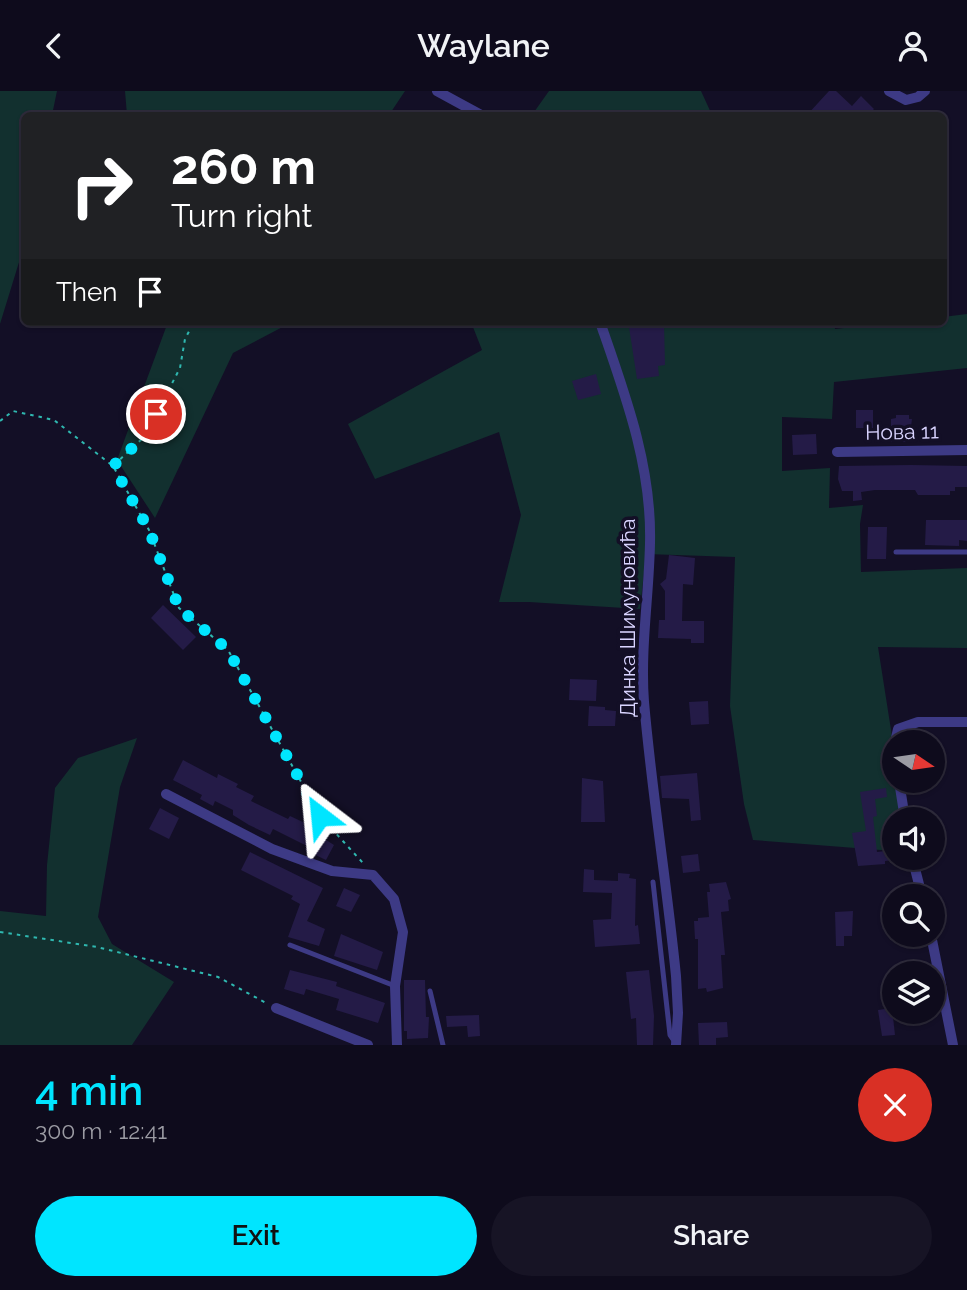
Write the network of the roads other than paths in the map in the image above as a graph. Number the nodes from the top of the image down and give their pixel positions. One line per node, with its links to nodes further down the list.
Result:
1 (437, 91): 4 (street)
2 (889, 91): 3 (street)
3 (925, 91)
4 (476, 112)
5 (601, 326): 22 (street, Динка Шимуновића)
6 (967, 450): 7 (street, Нова 11)
7 (837, 452)
8 (896, 552): 9 (lane)
9 (967, 552)
10 (967, 722): 11 (street)
11 (898, 730)
12 (166, 794): 16 (street)
13 (653, 881): 22 (lane)
14 (290, 946): 16 (lane)
15 (933, 947): 23 (street)
16 (395, 986): 20 (street)
17 (430, 991): 21 (lane)
18 (276, 1008): 19 (street)
19 (365, 1044)
20 (397, 1045)
21 (443, 1045)
22 (676, 1045)
23 (953, 1045)

